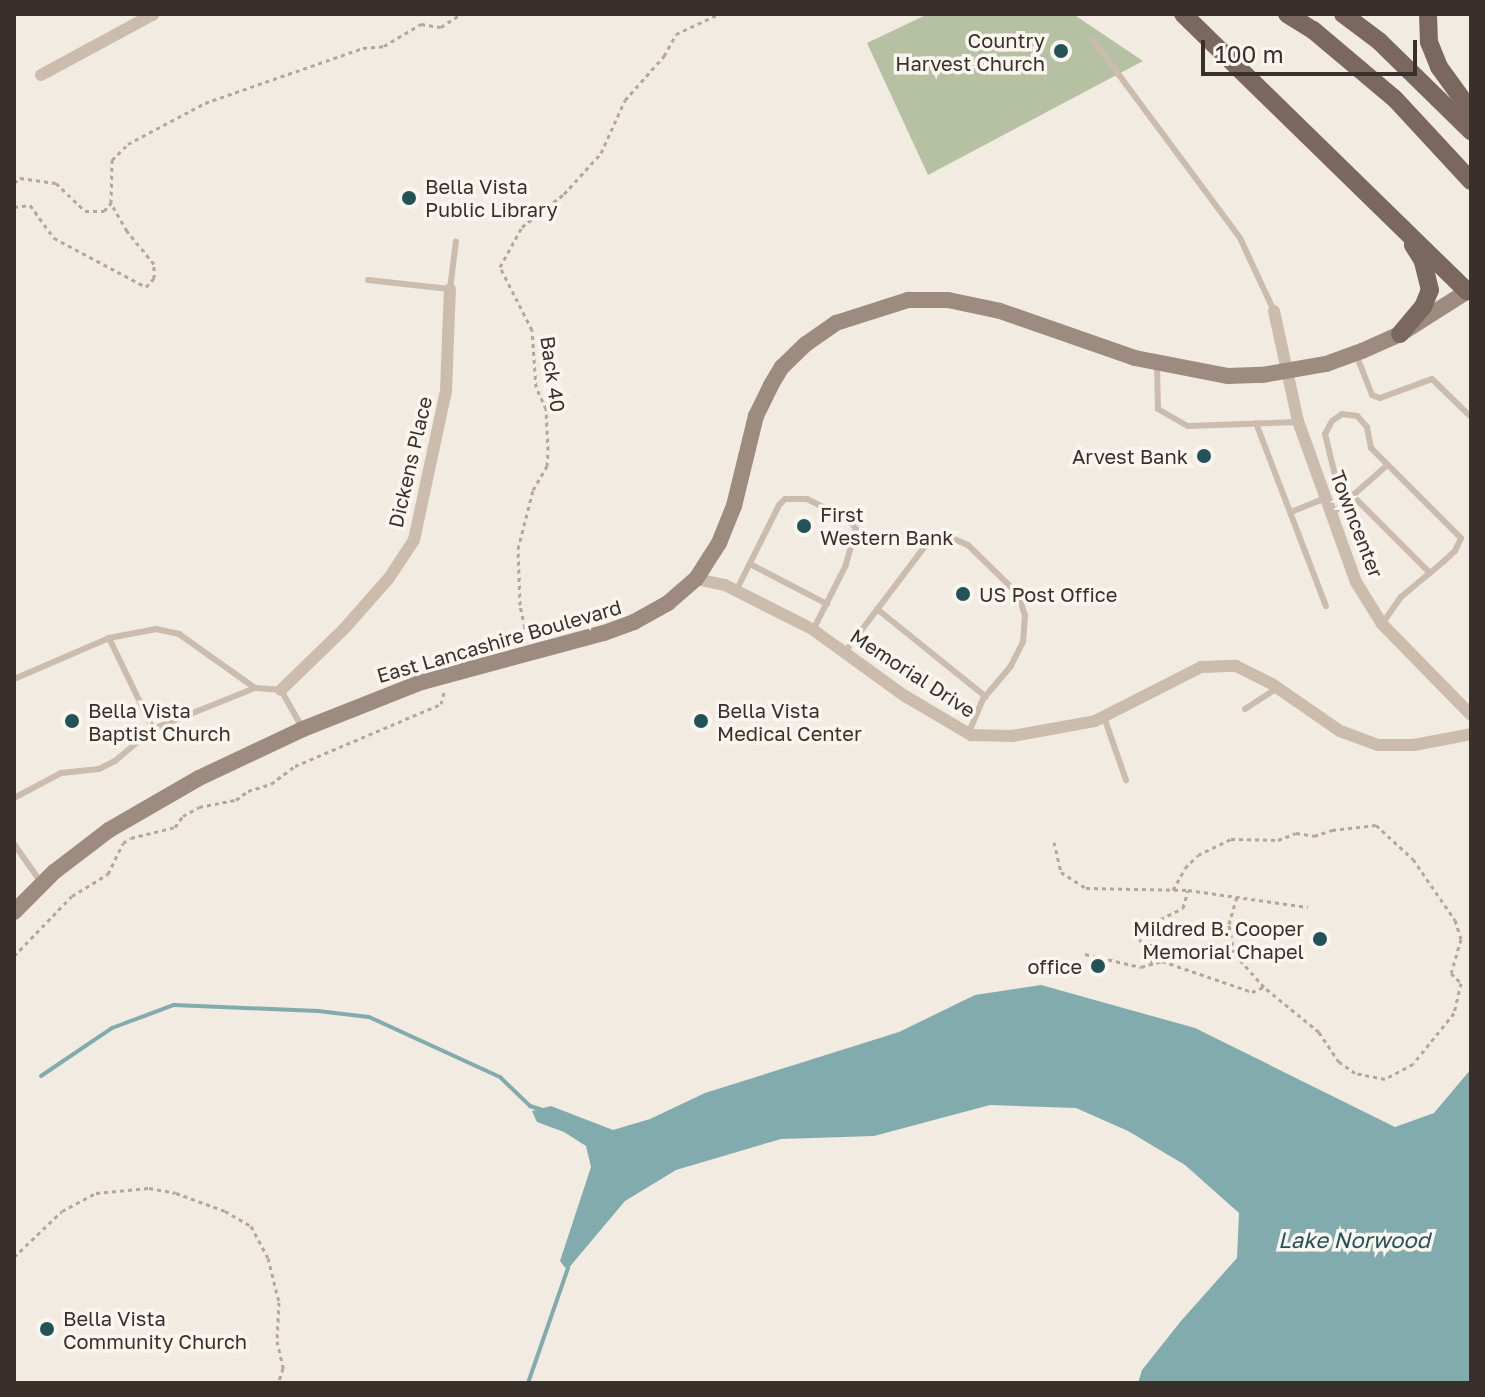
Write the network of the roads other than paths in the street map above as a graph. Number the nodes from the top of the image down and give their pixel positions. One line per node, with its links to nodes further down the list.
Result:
1 (154, 14): 7 (street)
2 (1183, 14): 11 (main road)
3 (1287, 14): 10 (main road)
4 (1343, 14): 9 (main road)
5 (1428, 14): 8 (main road)
6 (1093, 40): 16 (lane)
7 (41, 75)
8 (1471, 111)
9 (1471, 131)
10 (1471, 181)
11 (1403, 229): 15 (main road); 17 (main road)
12 (456, 241): 14 (lane)
13 (368, 280): 14 (lane)
14 (450, 289): 43 (street, Dickens Place)
15 (1469, 290): 17 (main road, East Lancashire Boulevard)
16 (1274, 311): 20 (street, Towncenter)
17 (1400, 334): 18 (main road, East Lancashire Boulevard)
18 (1356, 354): 20 (main road, East Lancashire Boulevard); 21 (lane)
19 (1157, 363): 20 (main road, East Lancashire Boulevard); 23 (lane); 31 (main road, East Lancashire Boulevard)
20 (1289, 372): 22 (street, Towncenter)
21 (1471, 417)
22 (1298, 422): 23 (lane); 26 (street, Towncenter)
23 (1256, 423): 27 (lane)
24 (1386, 466): 25 (lane); 25 (lane); 30 (lane)
25 (1351, 496): 28 (lane); 30 (lane)
26 (1325, 499): 27 (lane); 28 (street, Towncenter)
27 (1291, 512): 34 (lane)
28 (1331, 515): 36 (street, Towncenter)
29 (750, 564): 32 (lane); 33 (lane); 33 (lane)
30 (1430, 573): 36 (lane)
31 (696, 579): 32 (street, Memorial Drive); 49 (main road, East Lancashire Boulevard)
32 (736, 591): 37 (street, Memorial Drive)
33 (827, 604): 37 (lane)
34 (1326, 606)
35 (877, 609): 39 (lane); 44 (lane); 44 (lane)
36 (1382, 624): 46 (street, Towncenter)
37 (813, 630): 39 (street, Memorial Drive)
38 (109, 638): 40 (lane); 41 (lane); 48 (lane)
39 (844, 653): 50 (street, Memorial Drive)
40 (14, 679)
41 (255, 688): 43 (lane); 48 (lane)
42 (1277, 688): 45 (lane); 47 (street, Memorial Drive); 51 (street, Memorial Drive)
43 (281, 690): 49 (lane)
44 (986, 697): 50 (lane)
45 (1245, 709)
46 (1471, 715)
47 (1104, 717): 50 (street, Memorial Drive); 52 (lane)
48 (153, 729): 53 (lane)
49 (303, 729): 55 (main road, East Lancashire Boulevard)
50 (968, 734)
51 (1471, 734)
52 (1126, 780)
53 (14, 798)
54 (14, 844): 55 (lane)
55 (42, 884): 56 (main road, East Lancashire Boulevard)
56 (14, 912)

